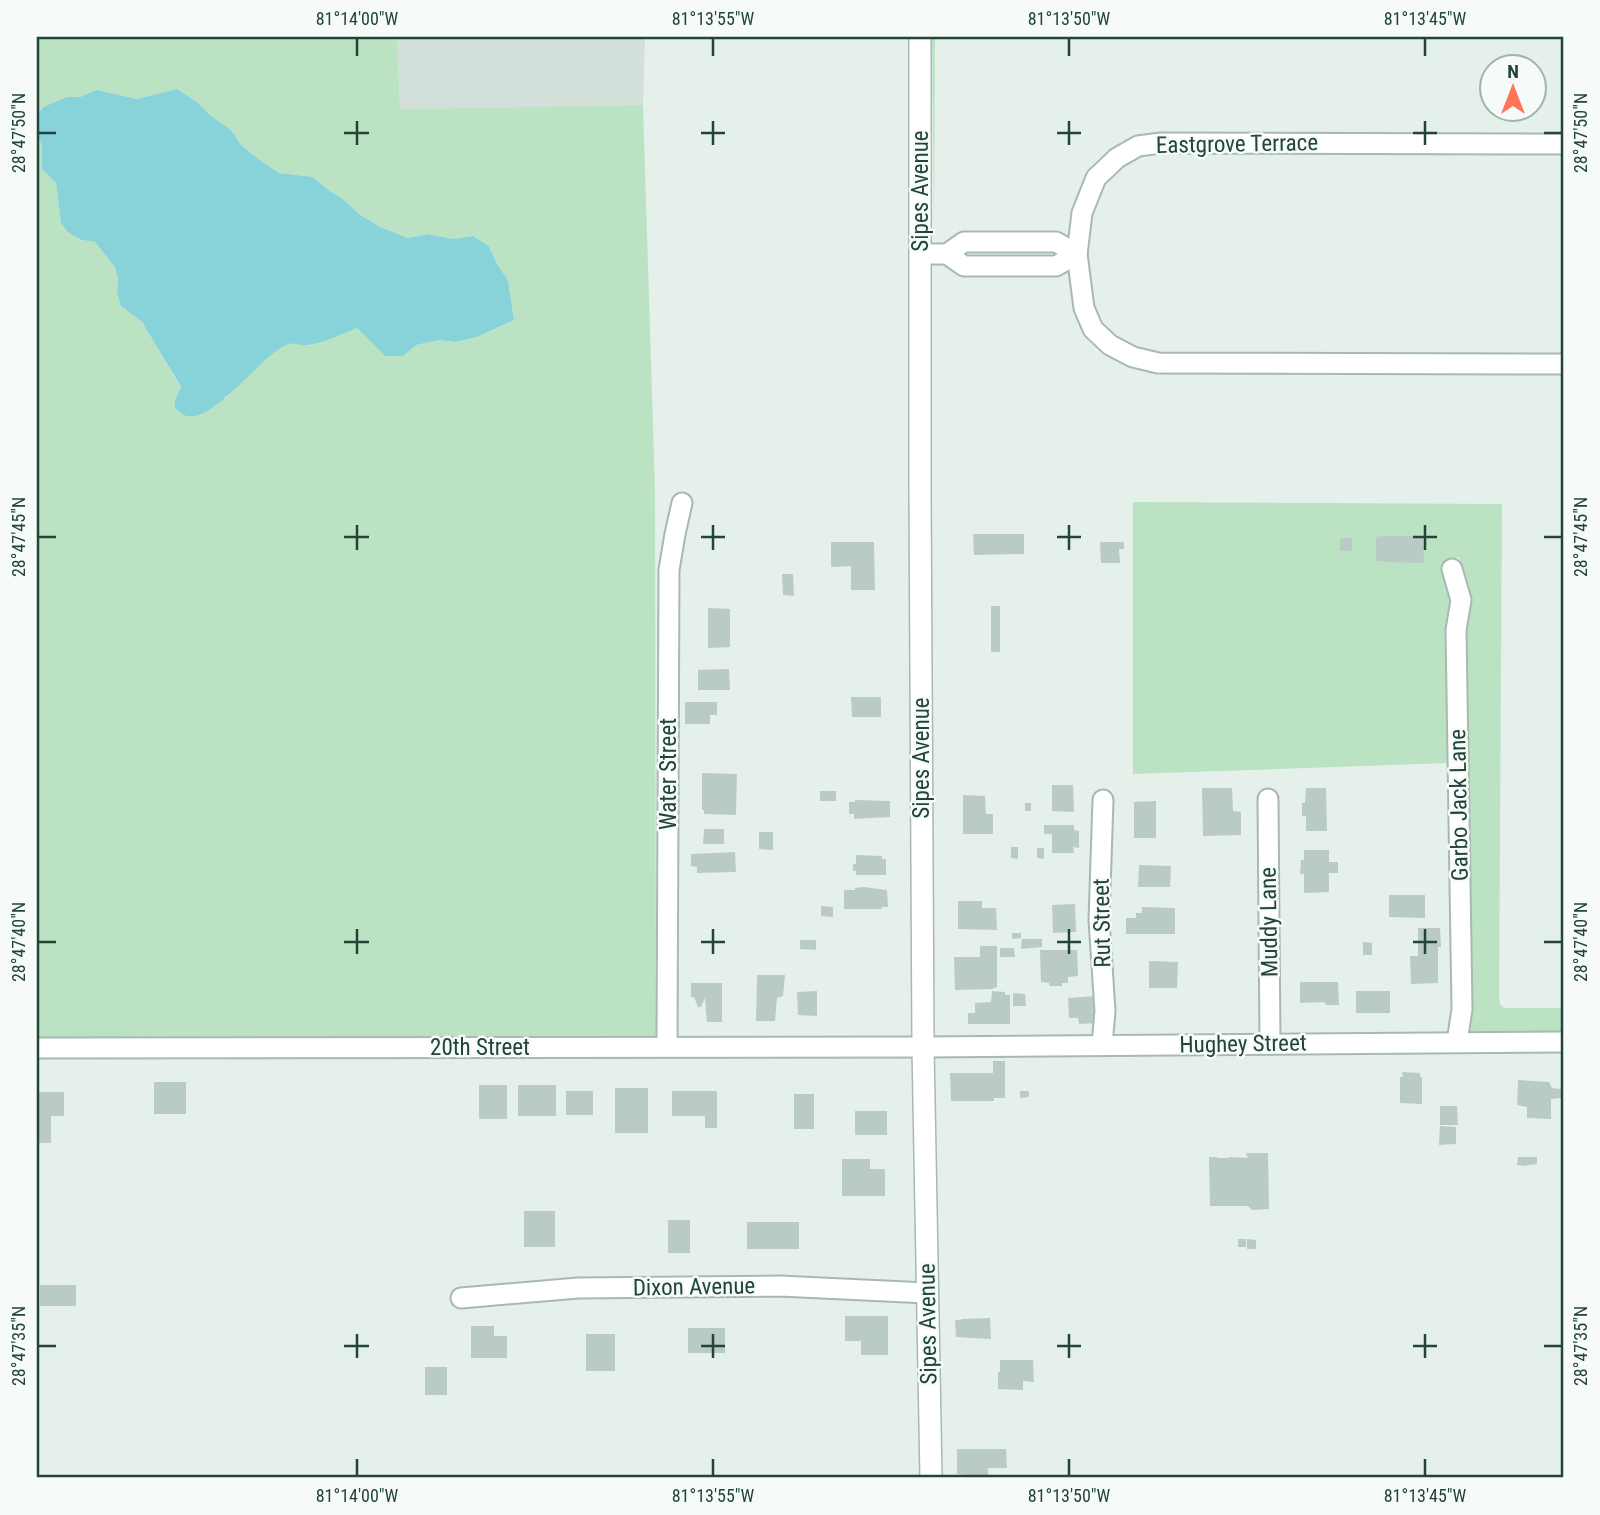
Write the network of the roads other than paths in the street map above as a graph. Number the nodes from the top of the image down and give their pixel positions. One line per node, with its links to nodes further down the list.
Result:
1 (920, 37): 4 (street, Sipes Avenue)
2 (1563, 144): 6 (street, Eastgrove Terrace)
3 (1000, 242): 5 (street); 6 (street); 7 (street)
4 (920, 254): 5 (street); 18 (street, Sipes Avenue)
5 (947, 254): 7 (street)
6 (1077, 254): 7 (street); 8 (street, Eastgrove Terrace)
7 (1000, 266)
8 (1563, 363)
9 (682, 503): 17 (street, Water Street)
10 (1452, 569): 13 (street, Garbo Jack Lane)
11 (1268, 799): 15 (street, Muddy Lane)
12 (1103, 800): 16 (street, Rut Street)
13 (1457, 1042): 14 (street, Hughey Street); 15 (street, Hughey Street)
14 (1563, 1042)
15 (1270, 1044): 16 (street, Hughey Street)
16 (1102, 1045): 18 (street, Hughey Street)
17 (667, 1046): 18 (street, 20th Street); 19 (street, 20th Street)
18 (923, 1047): 20 (street, Sipes Avenue)
19 (37, 1048)
20 (927, 1293): 21 (street, Dixon Avenue); 22 (street, Sipes Avenue)
21 (461, 1298)
22 (931, 1478)

